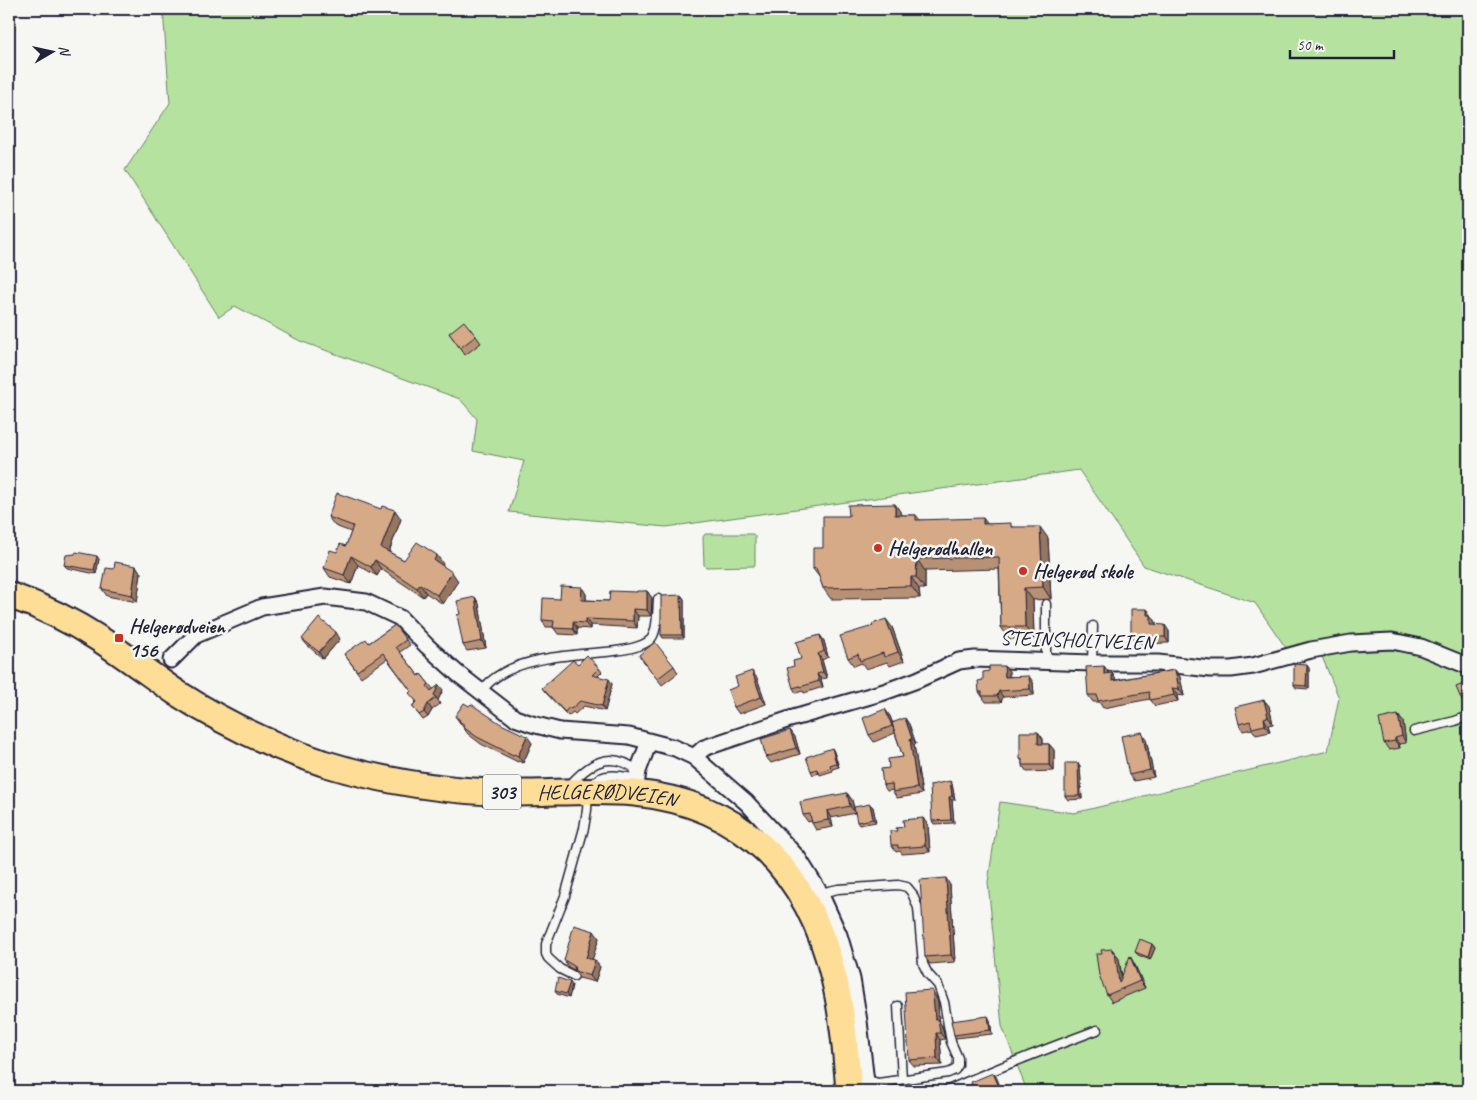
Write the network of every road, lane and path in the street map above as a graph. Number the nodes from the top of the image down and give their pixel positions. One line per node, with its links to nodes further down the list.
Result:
1 (9, 595): 15 (main road, HELGERØDVEIEN / 303)
2 (658, 599): 9 (lane)
3 (1046, 604): 6 (lane)
4 (1093, 626): 7 (lane)
5 (171, 660): 9 (street)
6 (1046, 661): 7 (street, STEINSHOLTVEIEN); 13 (street, STEINSHOLTVEIEN)
7 (1092, 663): 8 (street, STEINSHOLTVEIEN)
8 (1468, 666)
9 (481, 692): 12 (street)
10 (1468, 716): 11 (lane)
11 (1414, 731)
12 (649, 742): 13 (street); 14 (street)
13 (694, 757): 17 (street)
14 (637, 781): 15 (lane); 16 (main road, HELGERØDVEIEN / 303); 22 (main road, HELGERØDVEIEN / 303)
15 (563, 792): 16 (main road, HELGERØDVEIEN / 303)
16 (588, 792): 18 (lane)
17 (820, 893): 21 (lane); 22 (street)
18 (574, 976)
19 (898, 1006): 21 (lane)
20 (1097, 1030): 23 (lane)
21 (902, 1079): 22 (lane)
22 (860, 1087)
23 (946, 1091)

